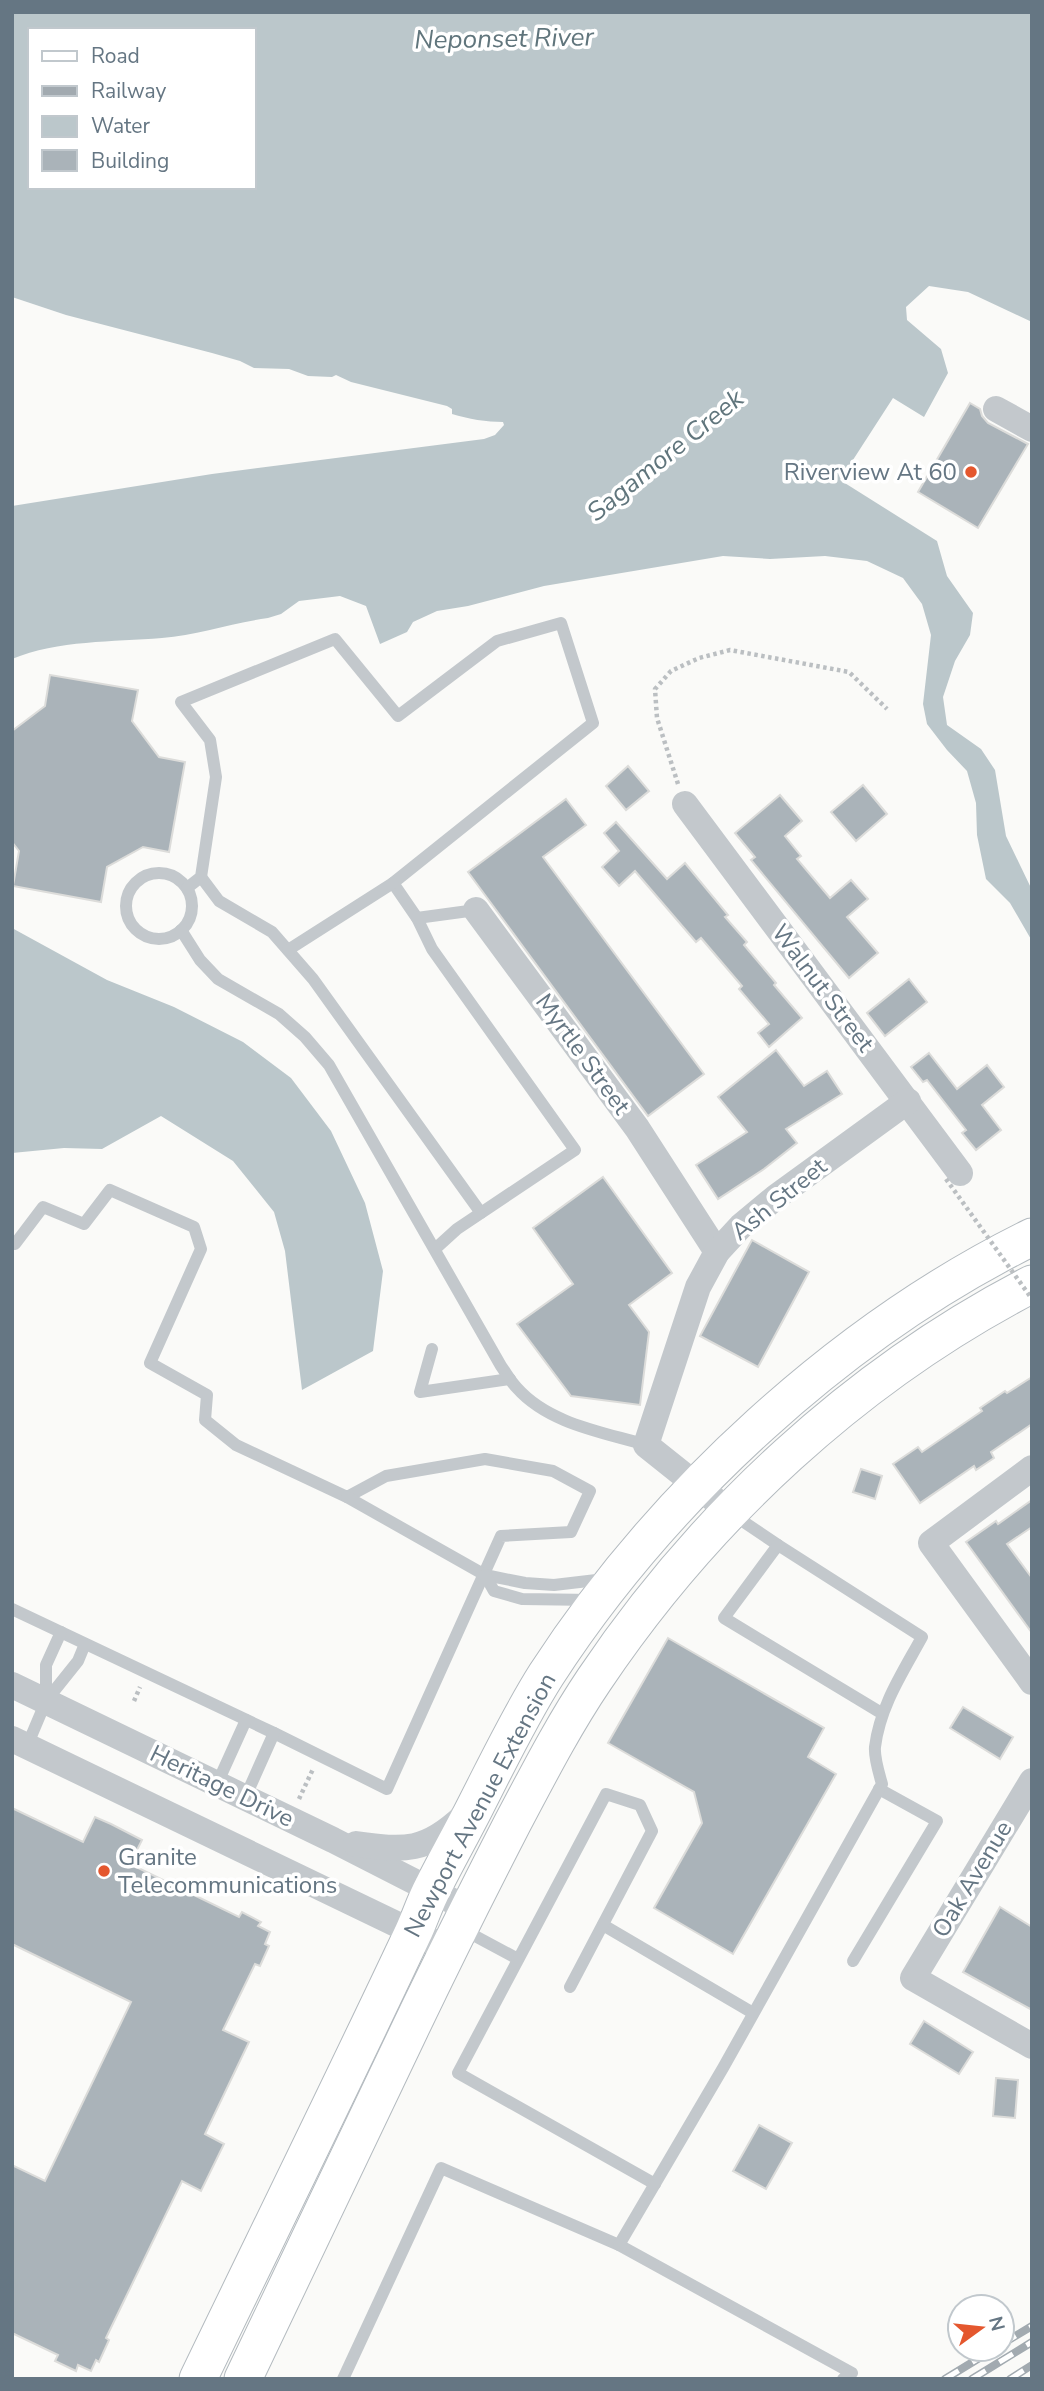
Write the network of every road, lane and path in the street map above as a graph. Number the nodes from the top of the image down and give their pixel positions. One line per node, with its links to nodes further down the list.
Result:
1 (996, 408): 2 (street)
2 (1032, 429)
3 (887, 709): 4 (path)
4 (685, 804): 12 (street, Walnut Street)
5 (201, 877): 6 (lane); 7 (lane); 11 (lane)
6 (393, 883): 9 (lane); 11 (lane)
7 (187, 888): 10 (lane); 10 (lane)
8 (477, 910): 9 (lane, Myrtle Street); 18 (street, Myrtle Street)
9 (417, 918): 14 (lane)
10 (181, 930): 17 (lane)
11 (288, 950): 14 (lane)
12 (908, 1101): 13 (street, Walnut Street); 18 (street, Ash Street)
13 (953, 1176): 20 (path, bridge)
14 (481, 1213): 17 (lane)
15 (1032, 1237): 25 (main road, Newport Avenue Extension)
16 (12, 1243): 26 (lane)
17 (435, 1249): 22 (lane)
18 (717, 1252): 23 (street, Ash Street)
19 (1032, 1284): 27 (main road, Newport Avenue Extension)
20 (1032, 1299)
21 (432, 1349): 22 (lane)
22 (510, 1379): 23 (lane)
23 (646, 1445): 25 (street)
24 (1032, 1468): 34 (street)
25 (696, 1486): 27 (street); 30 (main road, Newport Avenue Extension)
26 (347, 1497): 29 (lane); 29 (lane)
27 (730, 1512): 28 (lane); 51 (main road, Newport Avenue Extension)
28 (778, 1545): 37 (lane); 37 (lane)
29 (485, 1575): 30 (lane); 30 (lane); 39 (lane)
30 (609, 1589): 47 (main road, Newport Avenue Extension)
31 (12, 1609): 32 (lane)
32 (61, 1632): 33 (lane); 36 (lane)
33 (85, 1644): 36 (lane); 38 (lane)
34 (1032, 1682)
35 (12, 1685): 36 (street, Heritage Drive)
36 (46, 1701): 40 (lane); 42 (street, Heritage Drive)
37 (883, 1713): 44 (lane)
38 (246, 1720): 39 (lane); 42 (lane)
39 (274, 1733): 45 (lane)
40 (20, 1743): 52 (street, Heritage Drive)
41 (1032, 1781): 57 (street, Oak Avenue)
42 (217, 1784): 45 (street, Heritage Drive)
43 (305, 1786): 46 (path)
44 (879, 1788): 54 (lane); 56 (lane)
45 (245, 1798): 48 (street, Heritage Drive)
46 (298, 1802)
47 (476, 1806): 48 (street); 49 (main road, Newport Avenue Extension)
48 (333, 1840): 49 (street, Heritage Drive)
49 (431, 1891): 51 (street, Heritage Drive); 52 (main road, Newport Avenue Extension)
50 (603, 1925): 53 (lane); 55 (lane); 56 (lane)
51 (458, 1929): 52 (street, Heritage Drive); 53 (lane); 60 (main road, Newport Avenue Extension)
52 (413, 1931): 62 (main road, Newport Avenue Extension)
53 (518, 1959): 58 (lane)
54 (853, 1961)
55 (570, 1987)
56 (753, 2013): 58 (lane)
57 (1032, 2046)
58 (655, 2184): 59 (lane)
59 (619, 2245): 61 (lane); 63 (lane)
60 (249, 2373)
61 (848, 2376)
62 (198, 2379)
63 (343, 2379)

